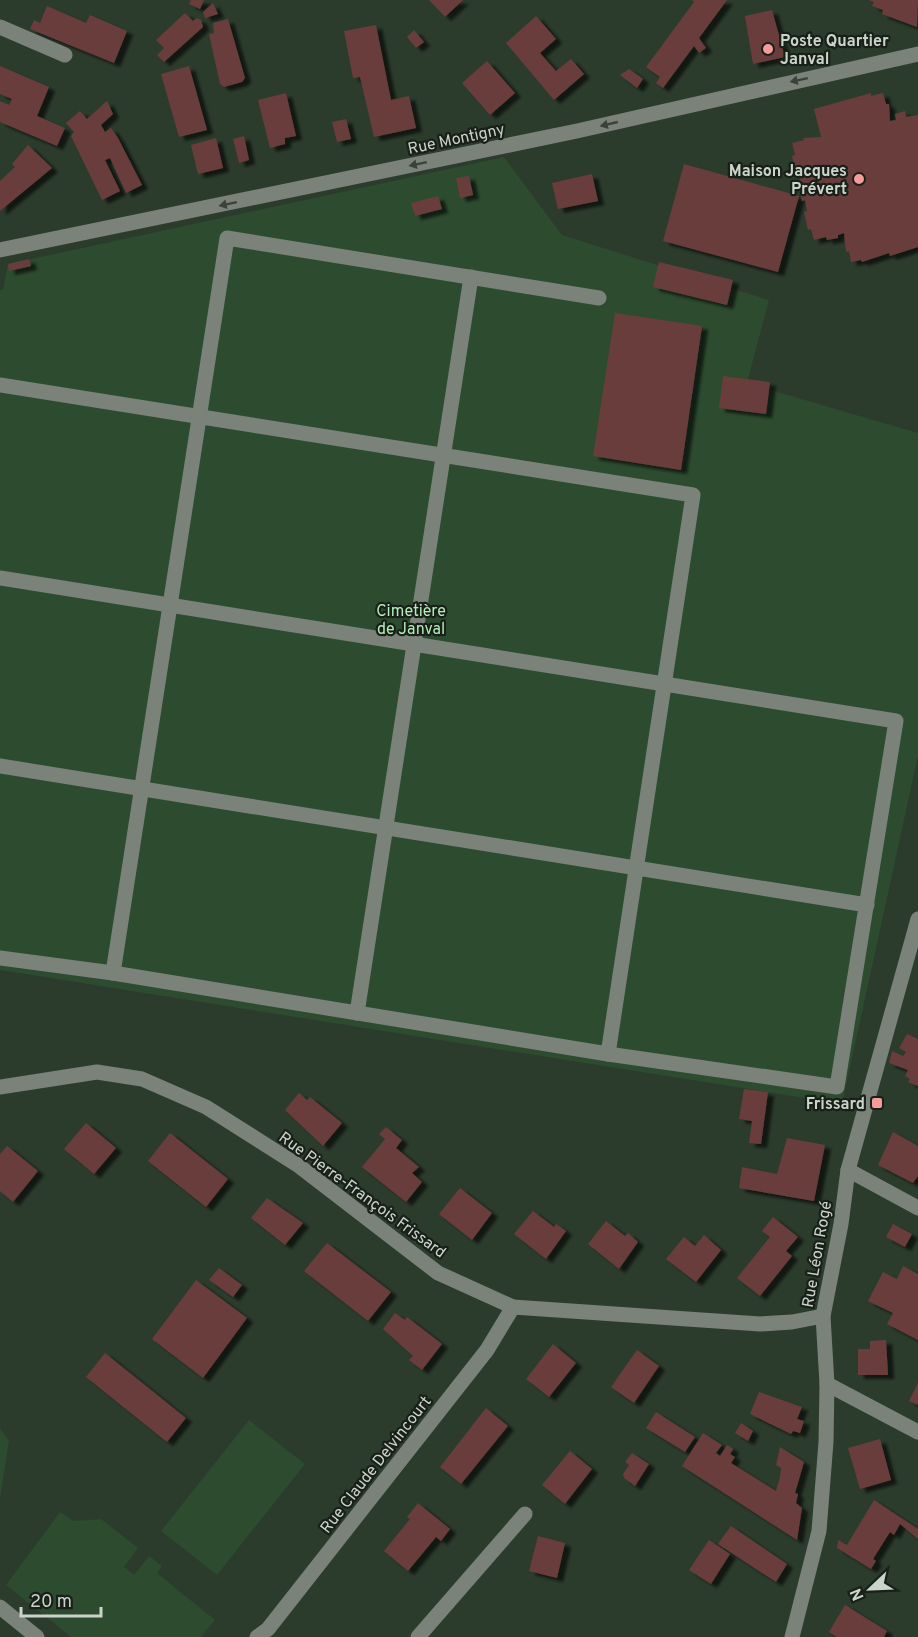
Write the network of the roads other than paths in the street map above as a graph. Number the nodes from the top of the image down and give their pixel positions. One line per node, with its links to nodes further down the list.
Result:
1 (0, 27): 3 (street)
2 (918, 54): 4 (street, Rue Montigny, one-way to 4)
3 (65, 55)
4 (0, 250)
5 (471, 277): 6 (street); 8 (street); 9 (street)
6 (599, 298)
7 (0, 386): 8 (street)
8 (199, 417): 9 (street); 11 (street)
9 (443, 456): 12 (street); 13 (street)
10 (0, 578): 11 (street)
11 (170, 605): 12 (street); 15 (street)
12 (414, 644): 13 (street); 16 (street)
13 (663, 684): 17 (street); 18 (street)
14 (0, 766): 15 (street)
15 (141, 789): 16 (street); 22 (street)
16 (385, 828): 17 (street); 23 (street)
17 (635, 868): 18 (street); 24 (street)
18 (867, 905): 24 (street)
19 (918, 919): 20 (street, Rue Léon Rogé)
20 (916, 941): 26 (street, Rue Léon Rogé)
21 (0, 958): 22 (street)
22 (112, 973): 23 (street)
23 (357, 1013): 24 (street)
24 (608, 1054)
25 (0, 1087): 28 (street, Rue Pierre-François Frissard)
26 (848, 1170): 27 (street); 29 (street, Rue Léon Rogé)
27 (918, 1208)
28 (513, 1307): 29 (street, Rue Pierre-François Frissard); 34 (street, Rue Claude Delvincourt)
29 (823, 1316): 30 (street, Rue Léon Rogé)
30 (827, 1384): 31 (street); 37 (street, Rue Léon Rogé)
31 (918, 1432)
32 (525, 1514): 36 (street)
33 (0, 1607): 35 (street)
34 (267, 1634)
35 (37, 1637)
36 (418, 1637)
37 (792, 1637)

